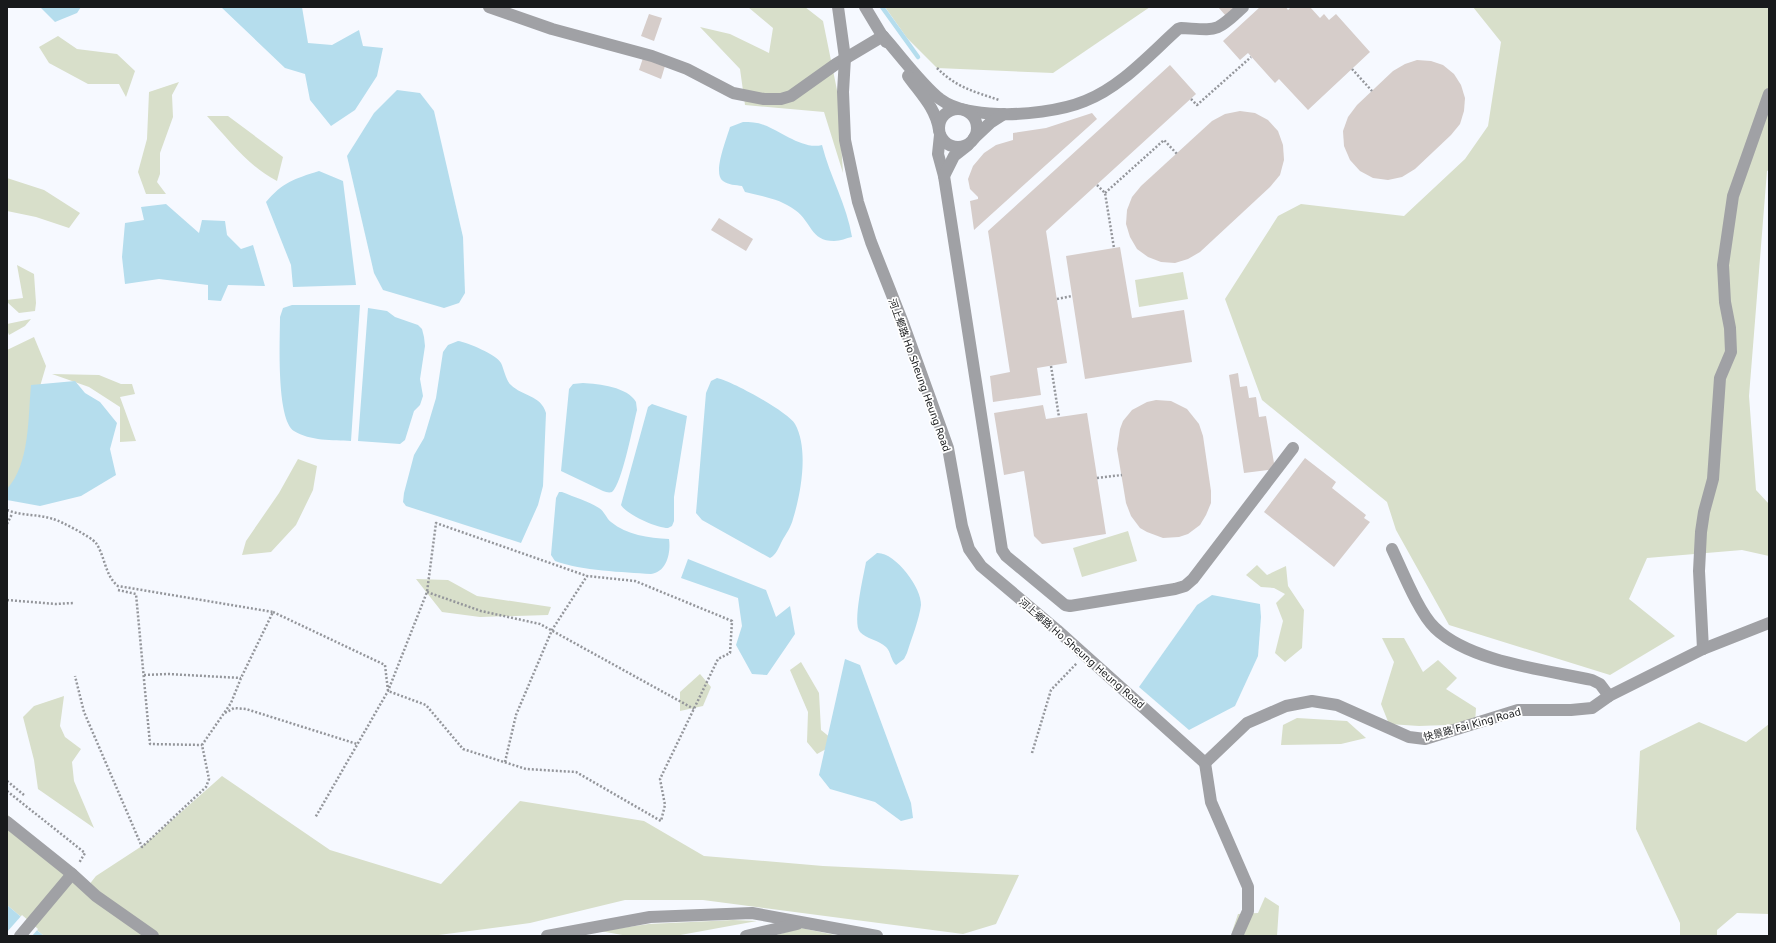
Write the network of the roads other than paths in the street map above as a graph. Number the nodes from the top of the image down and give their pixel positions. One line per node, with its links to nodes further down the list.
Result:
1 (489, 7): 6 (street)
2 (838, 7): 6 (street, 河上鄉路 Ho Sheung Heung Road)
3 (865, 7): 5 (street)
4 (1243, 7): 9 (street)
5 (883, 36): 6 (street); 8 (street); 10 (street)
6 (845, 58): 18 (street, 河上鄉路 Ho Sheung Heung Road)
7 (1769, 94): 16 (street)
8 (963, 109): 9 (street); 10 (street); 11 (street)
9 (1004, 114): 11 (street)
10 (939, 132): 11 (street); 12 (street)
11 (971, 142): 12 (street)
12 (944, 176): 13 (street)
13 (1293, 448)
14 (1392, 549): 17 (street)
15 (1769, 623): 16 (street, 快景路 Fai King Road)
16 (1703, 649): 17 (street, 快景路 Fai King Road)
17 (1608, 696): 18 (street, 快景路 Fai King Road)
18 (1205, 763): 29 (street)
19 (7, 822): 20 (street)
20 (72, 874): 23 (street); 24 (street)
21 (802, 922): 22 (street); 27 (street); 28 (street)
22 (571, 931): 25 (street); 26 (street)
23 (20, 936)
24 (153, 936)
25 (547, 936)
26 (594, 936)
27 (746, 936)
28 (877, 936)
29 (1237, 936)

